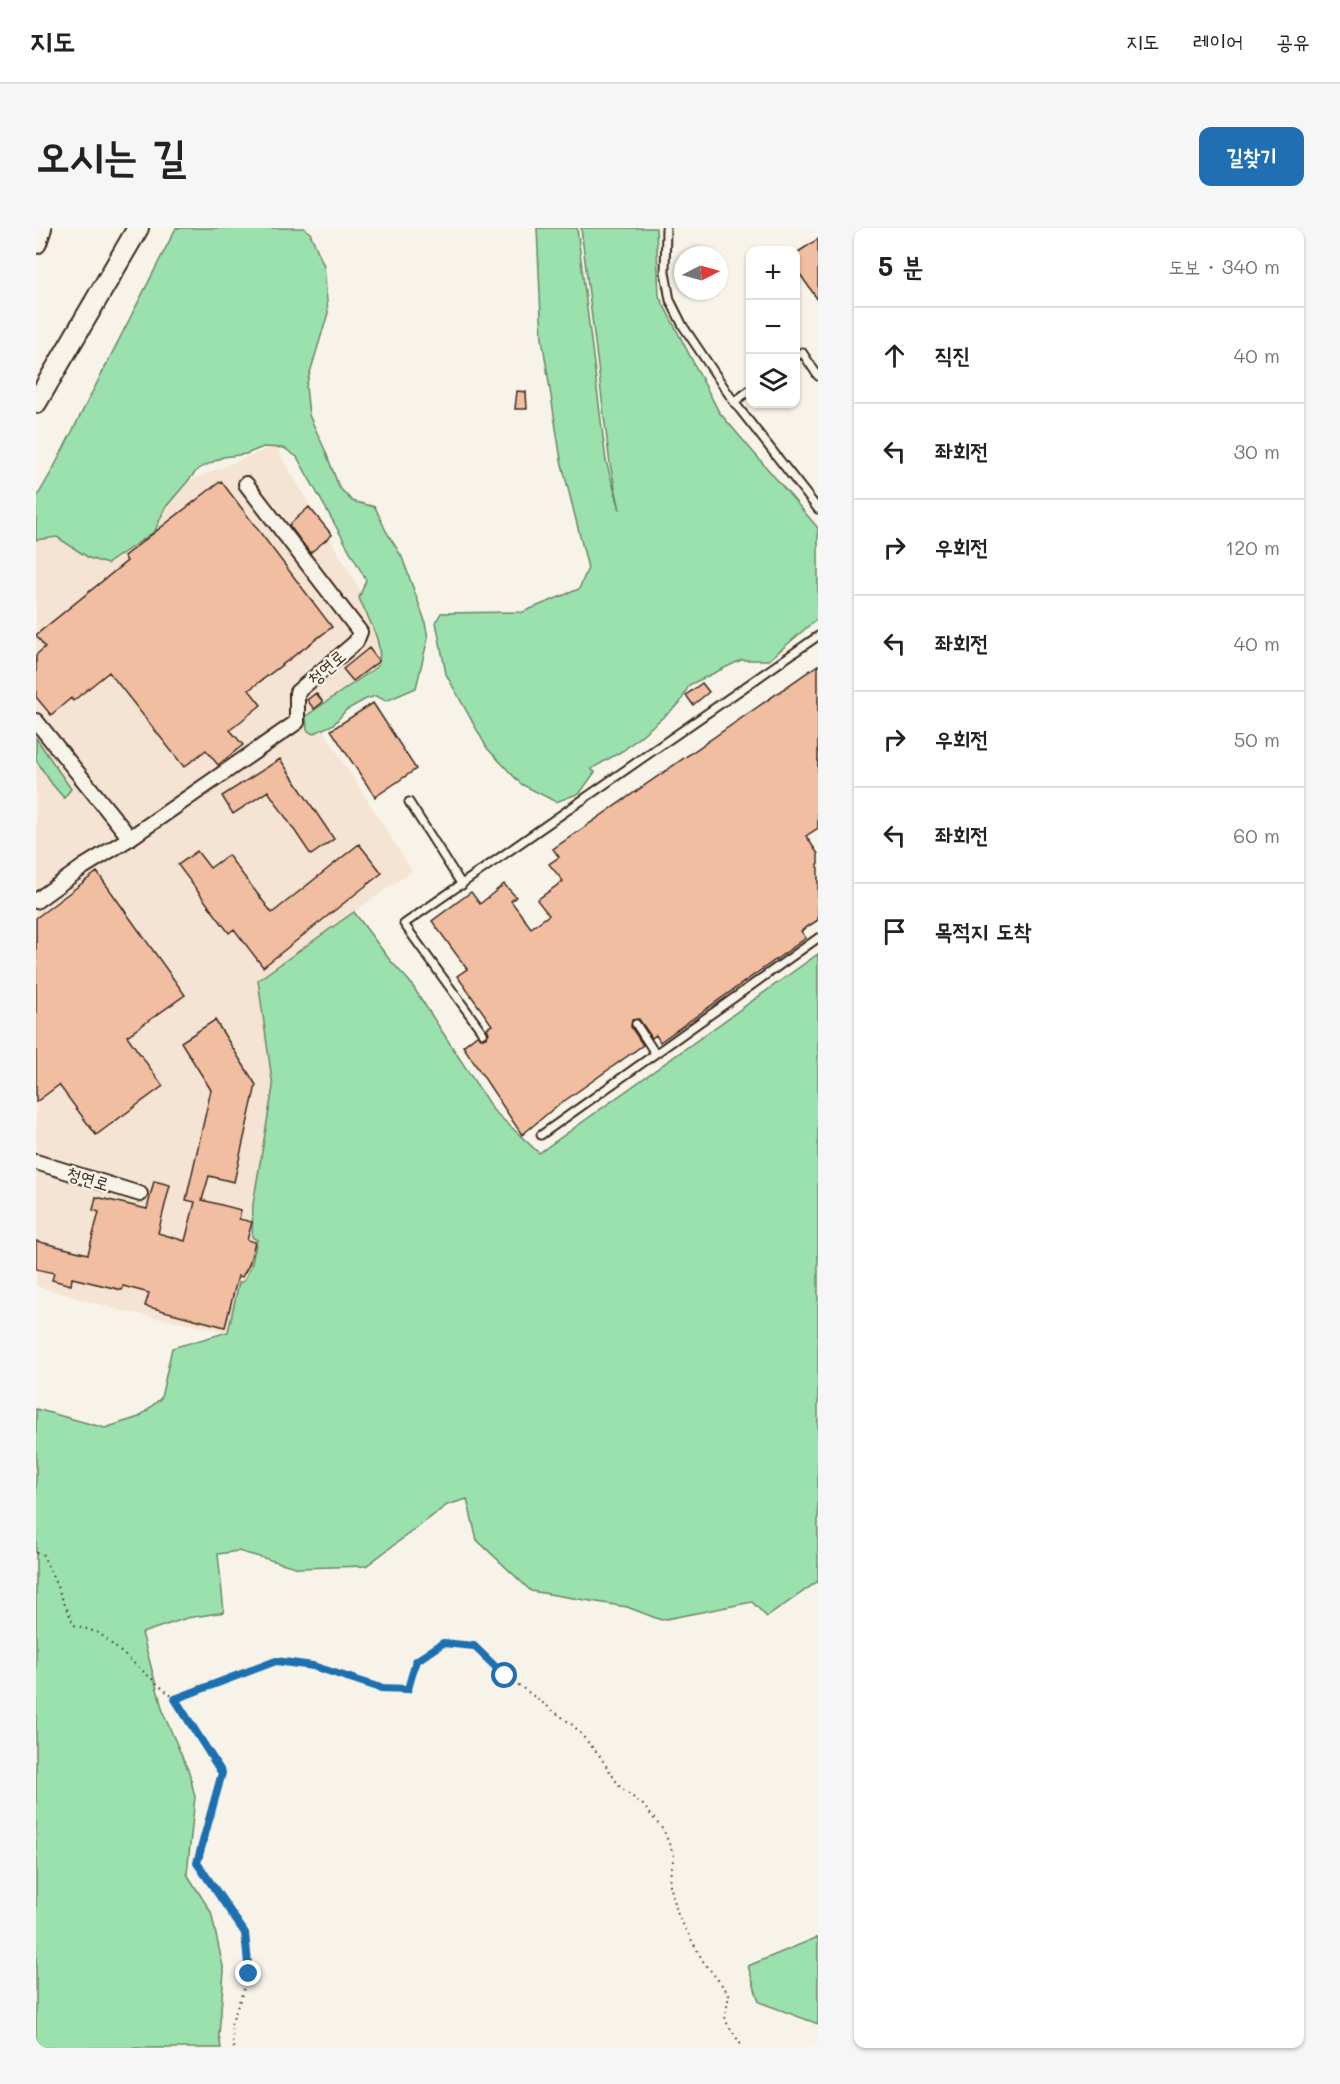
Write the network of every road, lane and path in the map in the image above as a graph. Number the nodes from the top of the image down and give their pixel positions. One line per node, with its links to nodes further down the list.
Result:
1 (40, 228): 4 (main road)
2 (138, 228): 9 (main road)
3 (666, 228): 8 (lane)
4 (36, 243)
5 (799, 354): 6 (lane)
6 (818, 376)
7 (746, 393): 8 (lane)
8 (734, 402): 11 (lane)
9 (36, 403)
10 (246, 484): 15 (street, 청연로)
11 (818, 509)
12 (818, 636): 16 (lane)
13 (36, 721): 15 (street)
14 (409, 802): 16 (lane)
15 (130, 838): 17 (street, 청연로)
16 (462, 885): 20 (lane)
17 (36, 902)
18 (818, 938): 21 (lane)
19 (636, 1024): 21 (lane)
20 (483, 1033)
21 (655, 1053): 22 (lane)
22 (541, 1135)
23 (36, 1162): 24 (street, 청연로)
24 (140, 1194)
25 (36, 1553): 26 (path)
26 (175, 1699): 27 (path); 28 (path)
27 (234, 2048)
28 (743, 2048)

